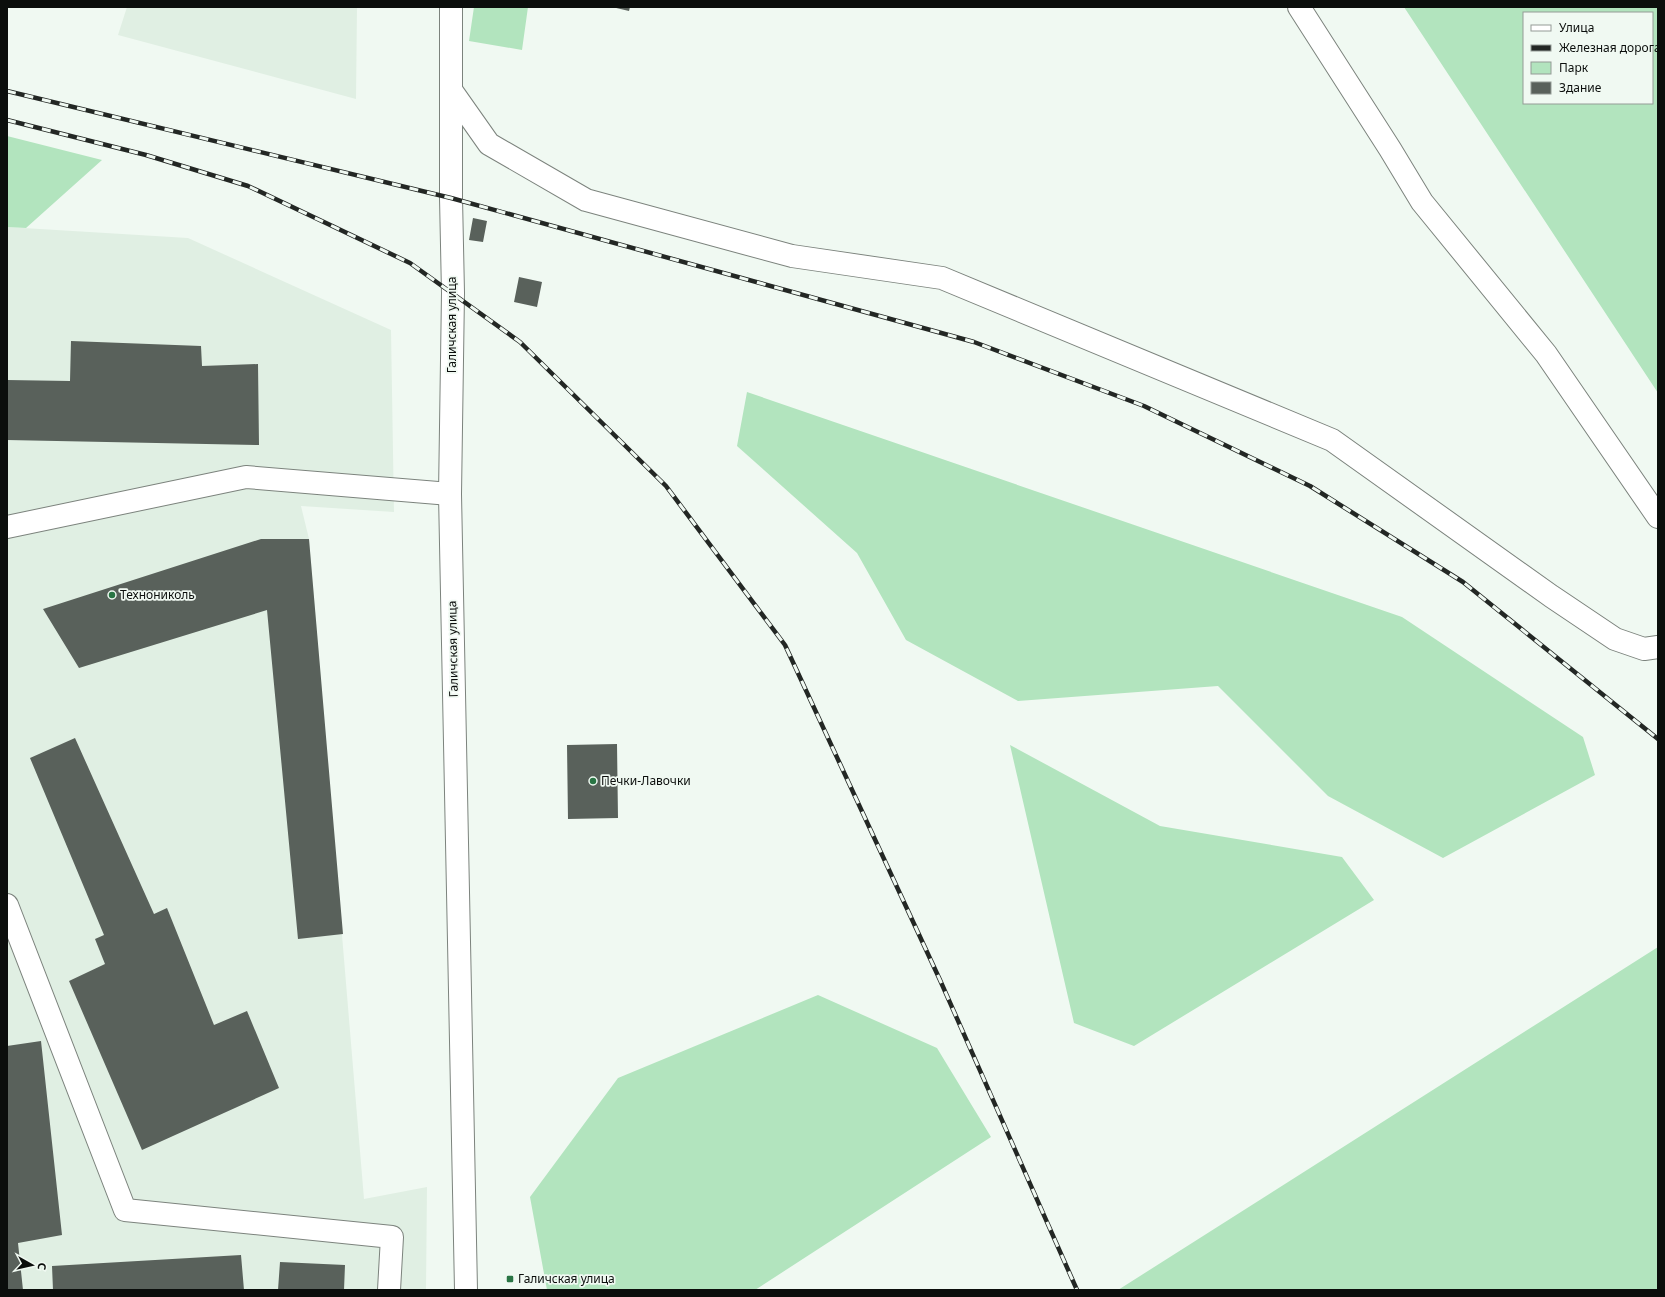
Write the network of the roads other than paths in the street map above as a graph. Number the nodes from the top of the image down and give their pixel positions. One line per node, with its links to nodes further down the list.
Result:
1 (451, 7): 3 (street, Галичская улица)
2 (1299, 7): 5 (street)
3 (450, 90): 4 (street, Галичская улица); 7 (street)
4 (450, 494): 6 (street); 10 (street, Галичская улица)
5 (1658, 517)
6 (7, 527)
7 (1658, 647)
8 (7, 905): 9 (street)
9 (389, 1290)
10 (466, 1290)

